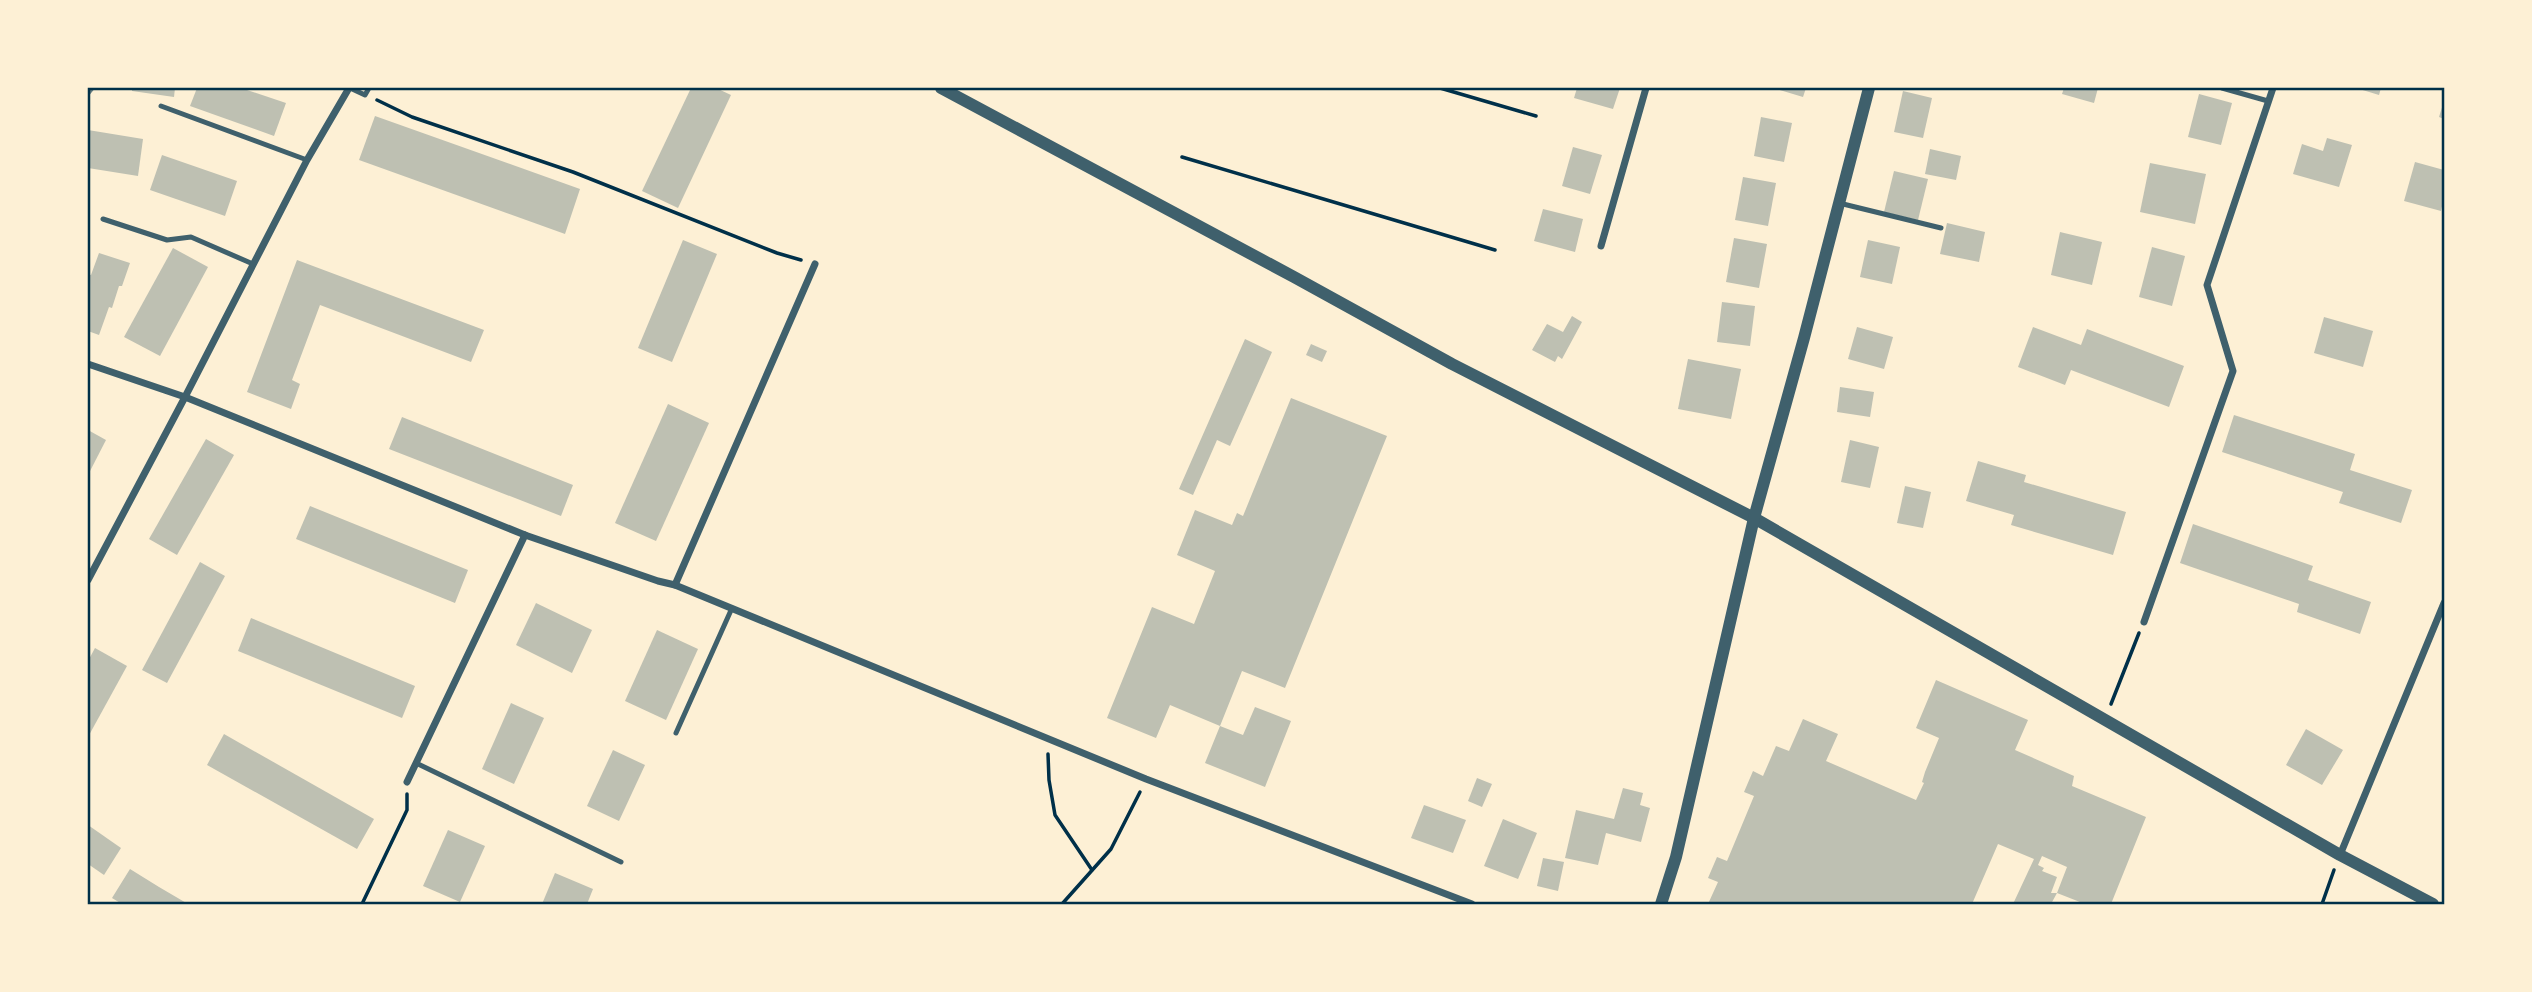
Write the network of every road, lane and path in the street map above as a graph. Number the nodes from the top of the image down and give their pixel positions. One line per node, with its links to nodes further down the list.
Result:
1 (349, 88): 9 (lane); 14 (street)
2 (369, 88): 9 (lane)
3 (941, 88): 24 (street)
4 (1440, 88): 12 (path)
5 (1646, 88): 18 (street)
6 (1869, 88): 15 (street)
7 (2222, 88): 10 (lane)
8 (2273, 88): 10 (street)
9 (365, 95): 21 (path)
10 (2268, 101): 30 (street)
11 (161, 106): 14 (lane)
12 (1536, 116)
13 (1182, 157): 19 (path)
14 (307, 160): 20 (street)
15 (1839, 203): 17 (lane); 24 (street)
16 (103, 219): 20 (lane)
17 (1941, 228)
18 (1601, 247)
19 (1495, 250)
20 (253, 264): 23 (street)
21 (815, 264): 27 (street)
22 (88, 365): 23 (street)
23 (185, 397): 25 (street); 26 (street)
24 (1754, 518): 31 (street); 43 (street)
25 (525, 535): 27 (street); 34 (street)
26 (88, 580)
27 (675, 585): 29 (street)
28 (2445, 603): 37 (street)
29 (732, 608): 32 (lane); 33 (street)
30 (2144, 622): 31 (path)
31 (2105, 719): 37 (street)
32 (676, 733)
33 (1048, 738): 35 (street); 39 (path)
34 (416, 763): 36 (street); 38 (lane)
35 (1146, 779): 39 (path); 42 (street)
36 (407, 782): 40 (path)
37 (2340, 855): 44 (path); 45 (street)
38 (621, 862)
39 (1092, 870): 41 (path)
40 (362, 905)
41 (1062, 905)
42 (1472, 905)
43 (1661, 905)
44 (2322, 905)
45 (2433, 905)

